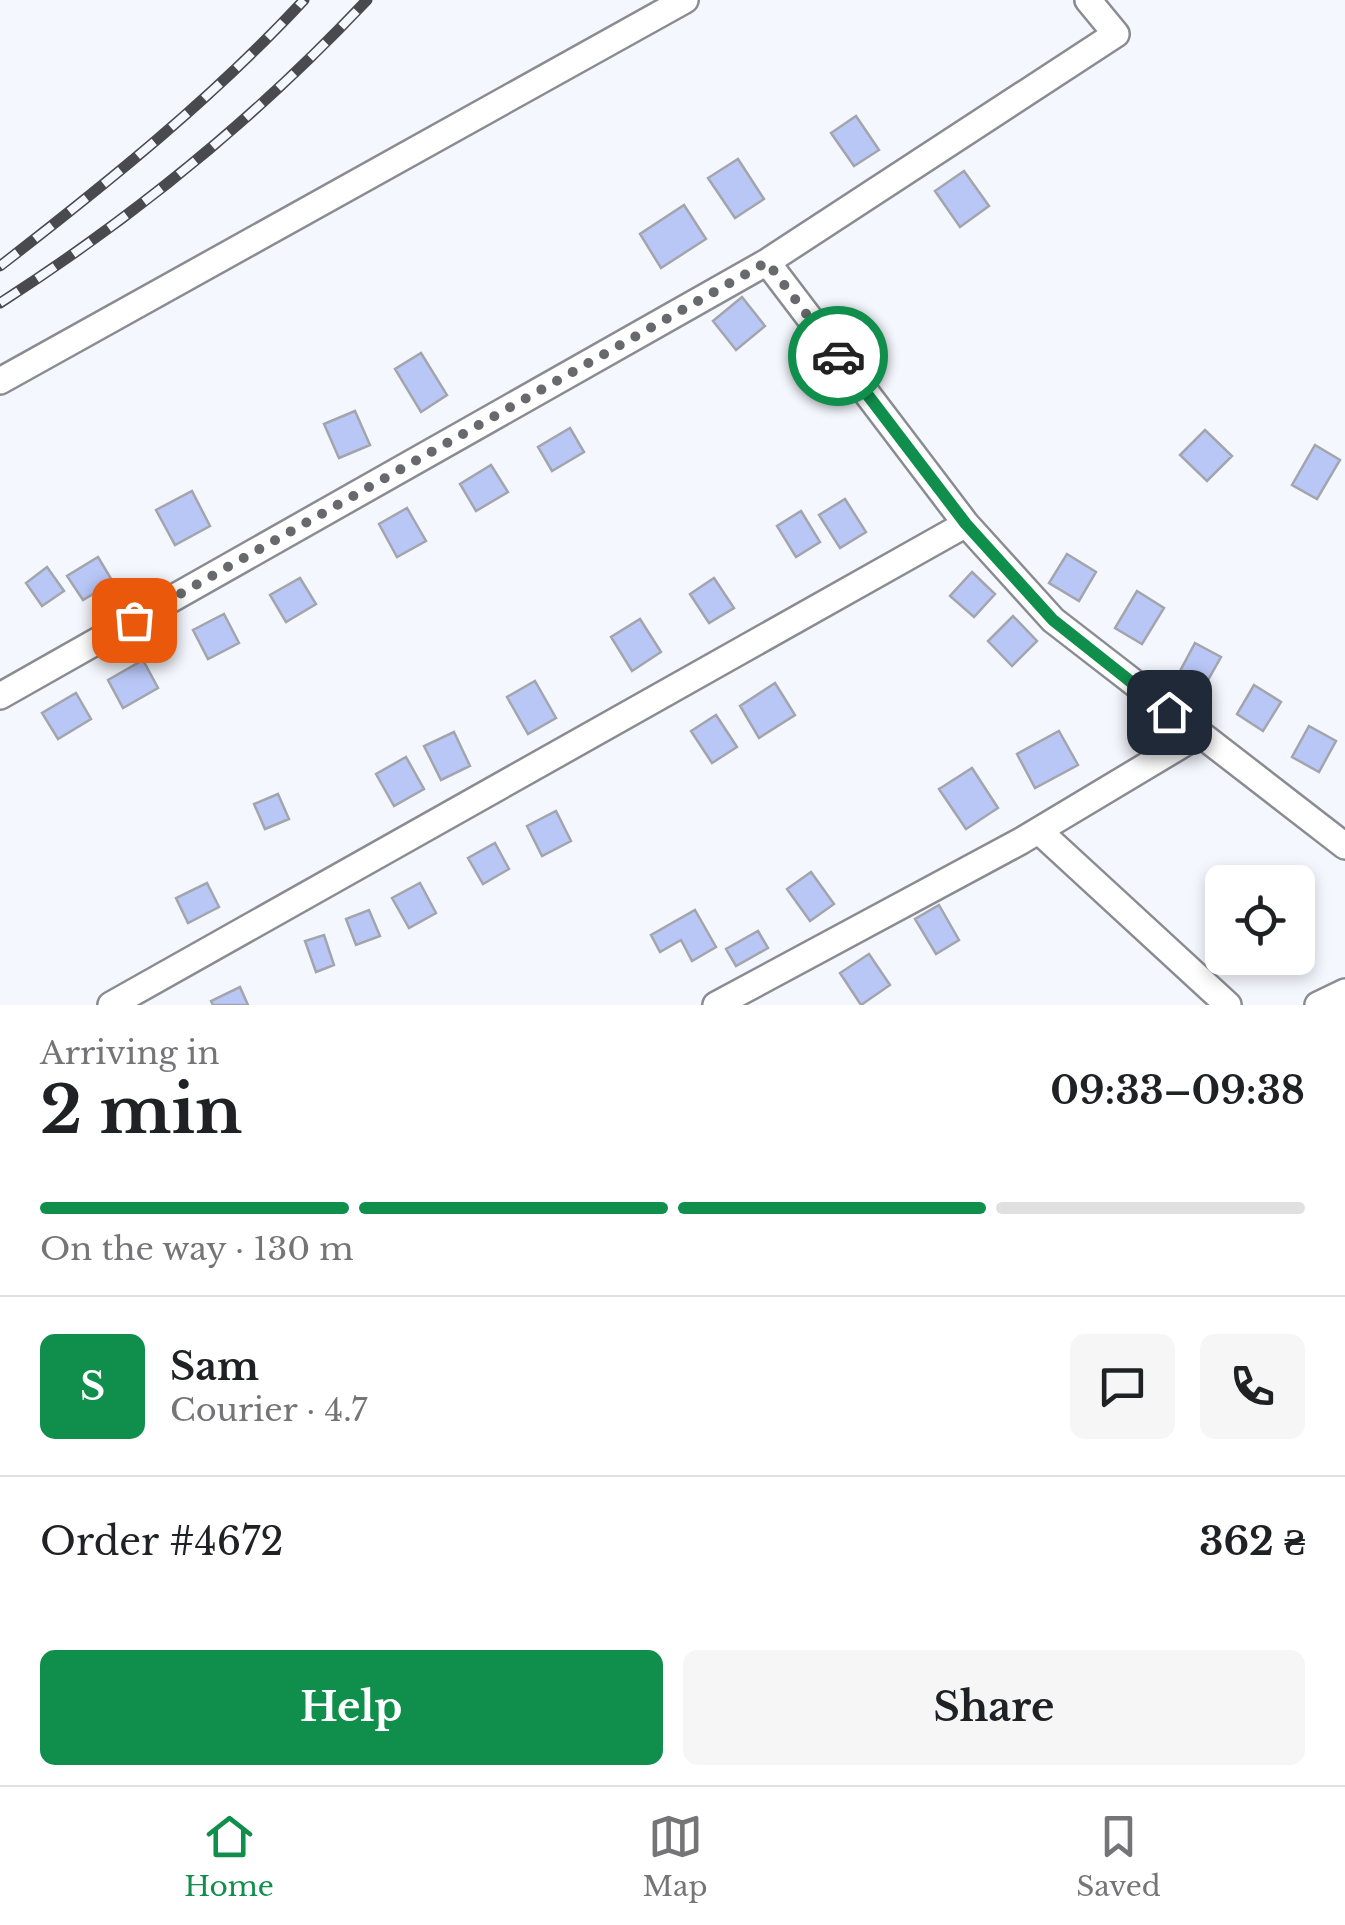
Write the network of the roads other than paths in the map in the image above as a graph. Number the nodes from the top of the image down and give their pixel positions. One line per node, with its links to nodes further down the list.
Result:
1 (685, 0): 4 (street)
2 (1088, 0): 3 (street)
3 (767, 262): 5 (street); 6 (street)
4 (0, 381)
5 (966, 524): 7 (street); 11 (street)
6 (0, 696)
7 (1198, 735): 8 (street); 9 (street)
8 (1039, 830): 12 (street); 13 (street)
9 (1345, 846)
10 (1345, 992): 14 (street)
11 (111, 1005)
12 (716, 1005)
13 (1228, 1005)
14 (1318, 1005)

